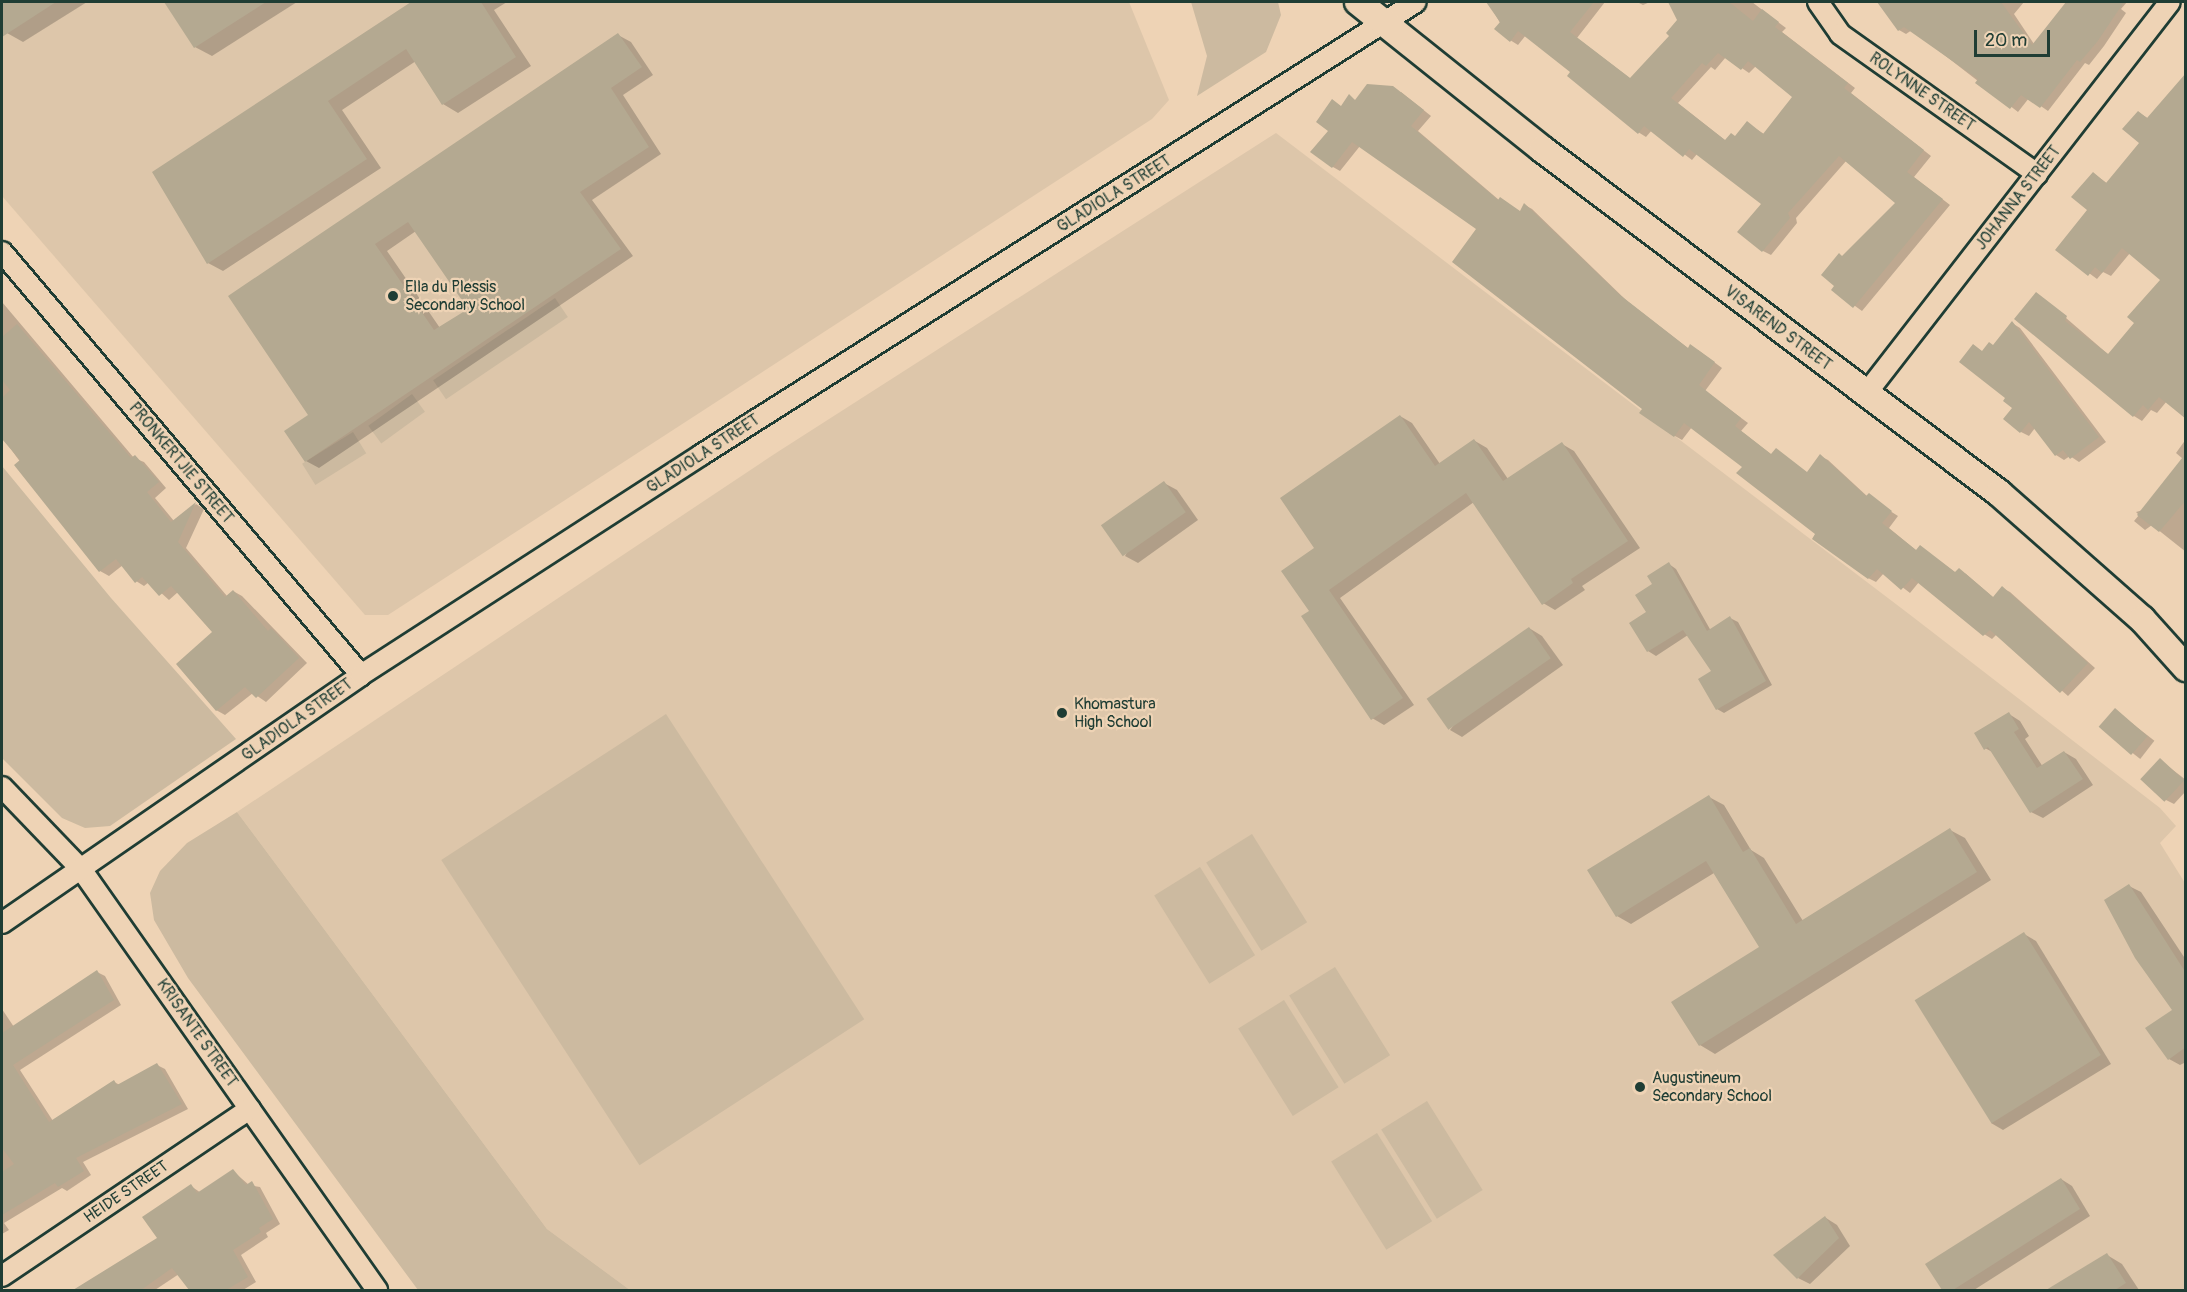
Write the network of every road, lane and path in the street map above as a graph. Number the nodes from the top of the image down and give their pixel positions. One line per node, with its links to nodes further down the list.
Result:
1 (1358, 2): 5 (street, VISAREND STREET)
2 (1416, 2): 5 (street, GLADIOLA STREET)
3 (1818, 2): 6 (street, ROLYNNE STREET)
4 (2170, 2): 6 (street, JOHANNA STREET)
5 (1385, 22): 8 (street, VISAREND STREET); 10 (street, GLADIOLA STREET)
6 (2037, 174): 8 (street, JOHANNA STREET)
7 (2, 252): 10 (street, PRONKERTJIE STREET)
8 (1866, 395): 9 (street, VISAREND STREET)
9 (2186, 668)
10 (361, 675): 12 (street, GLADIOLA STREET)
11 (2, 787): 12 (street, KRISANTE STREET)
12 (81, 869): 13 (street, GLADIOLA STREET); 14 (street, KRISANTE STREET)
13 (2, 923)
14 (250, 1109): 15 (street, HEIDE STREET); 16 (street, KRISANTE STREET)
15 (2, 1276)
16 (377, 1290)

